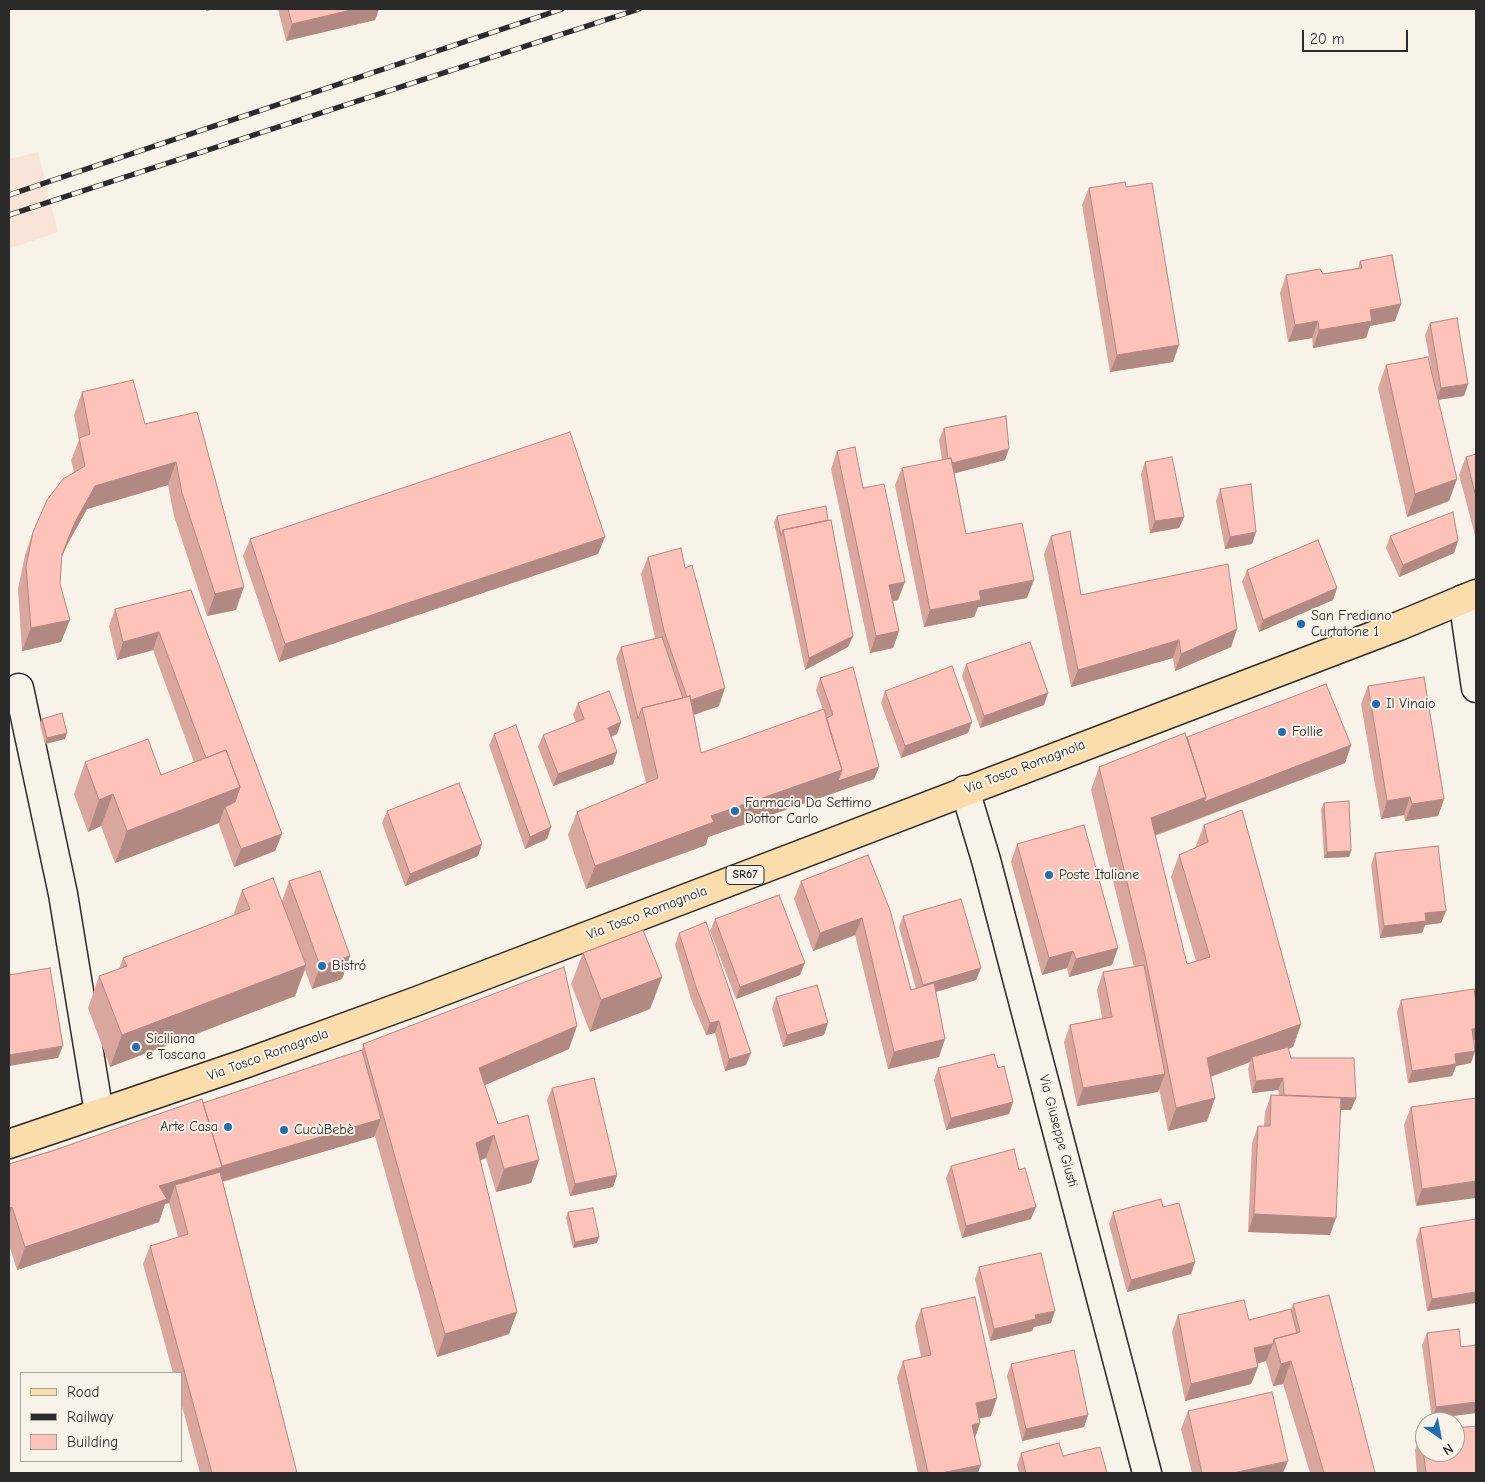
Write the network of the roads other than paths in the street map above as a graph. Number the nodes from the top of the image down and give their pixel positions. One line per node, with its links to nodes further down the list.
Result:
1 (1470, 596): 3 (street); 4 (main road, Via Tosco Romagnola / SR67)
2 (19, 688): 5 (street)
3 (1476, 688)
4 (966, 790): 5 (main road, Via Tosco Romagnola / SR67); 7 (street, Via Giuseppe Giusti)
5 (99, 1113): 6 (main road, Via Tosco Romagnola / SR67)
6 (9, 1144)
7 (1147, 1473)

